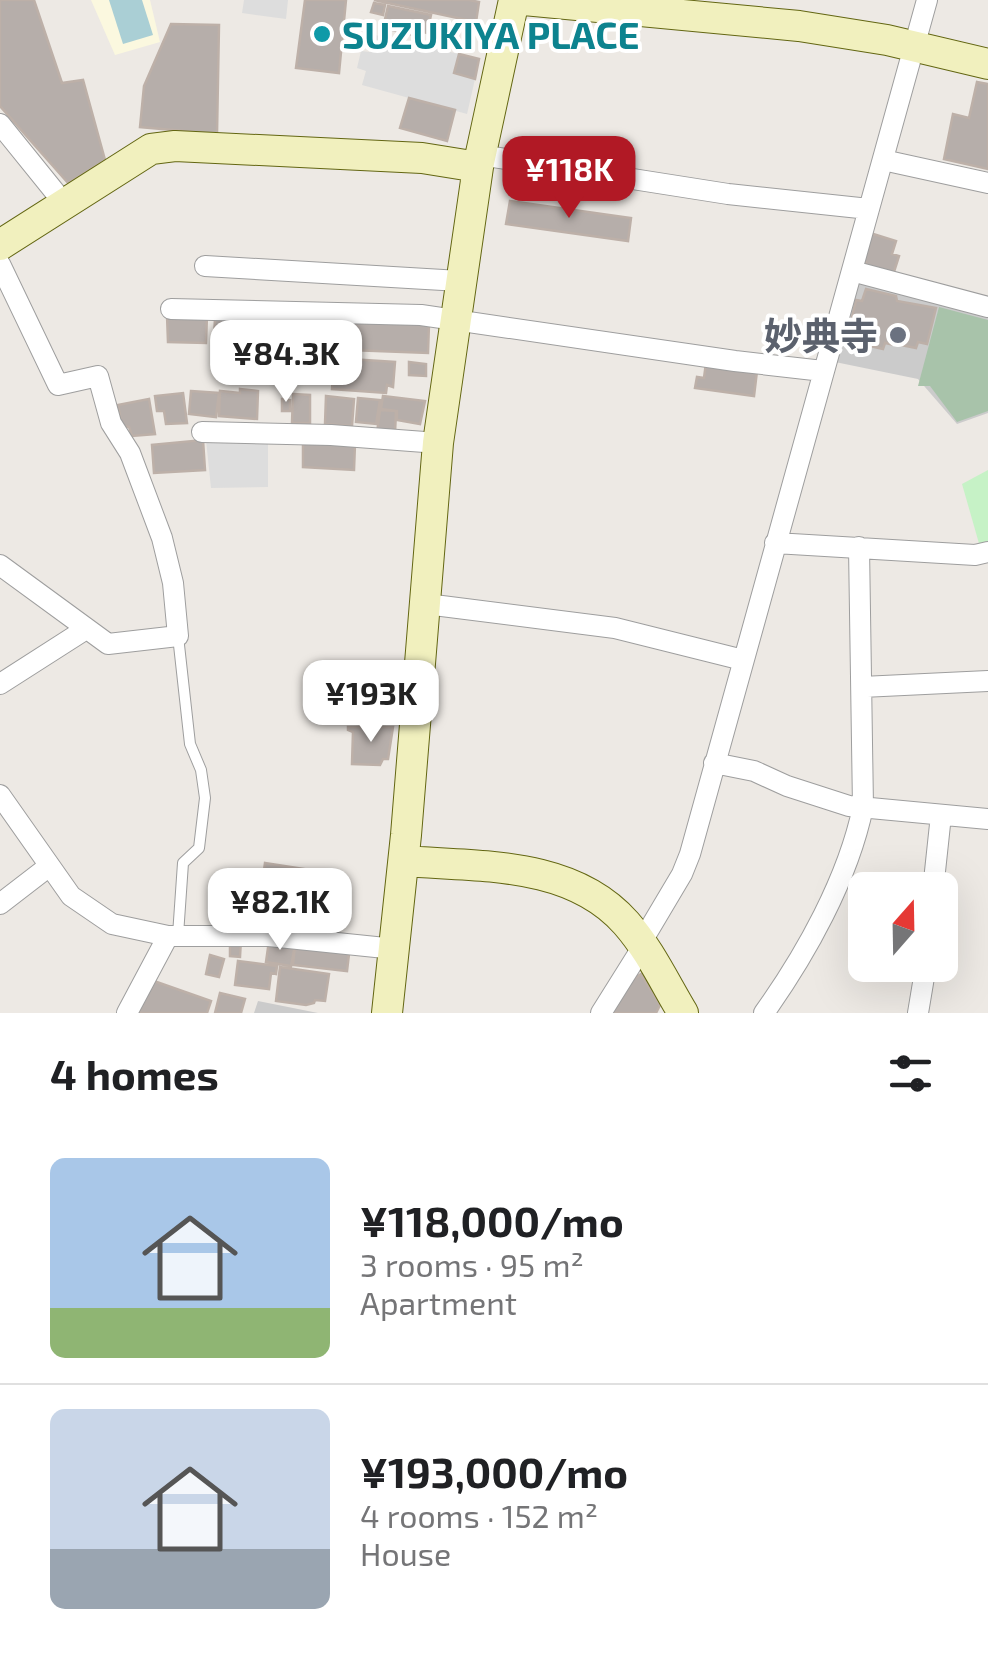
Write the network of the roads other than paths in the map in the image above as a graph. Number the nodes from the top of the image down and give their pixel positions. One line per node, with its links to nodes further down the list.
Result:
1 (514, 0): 8 (street)
2 (524, 0): 4 (street)
3 (928, 0): 4 (street)
4 (914, 47): 5 (street); 7 (street)
5 (988, 64)
6 (0, 124): 10 (street)
7 (883, 160): 9 (street); 11 (street)
8 (479, 161): 10 (street); 11 (street); 16 (street)
9 (988, 184)
10 (63, 202): 12 (street)
11 (868, 209): 15 (street)
12 (0, 246)
13 (0, 264): 29 (street)
14 (205, 266): 16 (street)
15 (852, 271): 17 (street); 20 (street)
16 (460, 281): 19 (street)
17 (988, 307)
18 (170, 309): 19 (street)
19 (454, 318): 20 (street); 22 (street)
20 (823, 370): 23 (street)
21 (202, 432): 22 (street)
22 (438, 443): 27 (street)
23 (775, 543): 24 (street); 30 (street)
24 (858, 546): 25 (street); 33 (street)
25 (988, 552)
26 (0, 565): 28 (street)
27 (426, 604): 30 (street); 39 (street)
28 (86, 628): 29 (street); 32 (street)
29 (178, 636): 43 (lane)
30 (743, 660): 34 (street)
31 (988, 680): 33 (street)
32 (0, 684)
33 (862, 687): 36 (street)
34 (714, 763): 36 (street); 44 (street)
35 (0, 795): 40 (street)
36 (863, 807): 37 (street); 51 (street)
37 (940, 816): 38 (street); 41 (street)
38 (988, 819)
39 (404, 861): 44 (street); 45 (street)
40 (48, 867): 42 (street); 43 (street)
41 (935, 872)
42 (0, 904)
43 (173, 935): 45 (street); 47 (street)
44 (642, 945): 49 (street); 50 (street)
45 (394, 949): 48 (street)
46 (923, 982): 52 (street)
47 (127, 1013)
48 (388, 1013)
49 (601, 1013)
50 (683, 1013)
51 (764, 1013)
52 (918, 1013)

